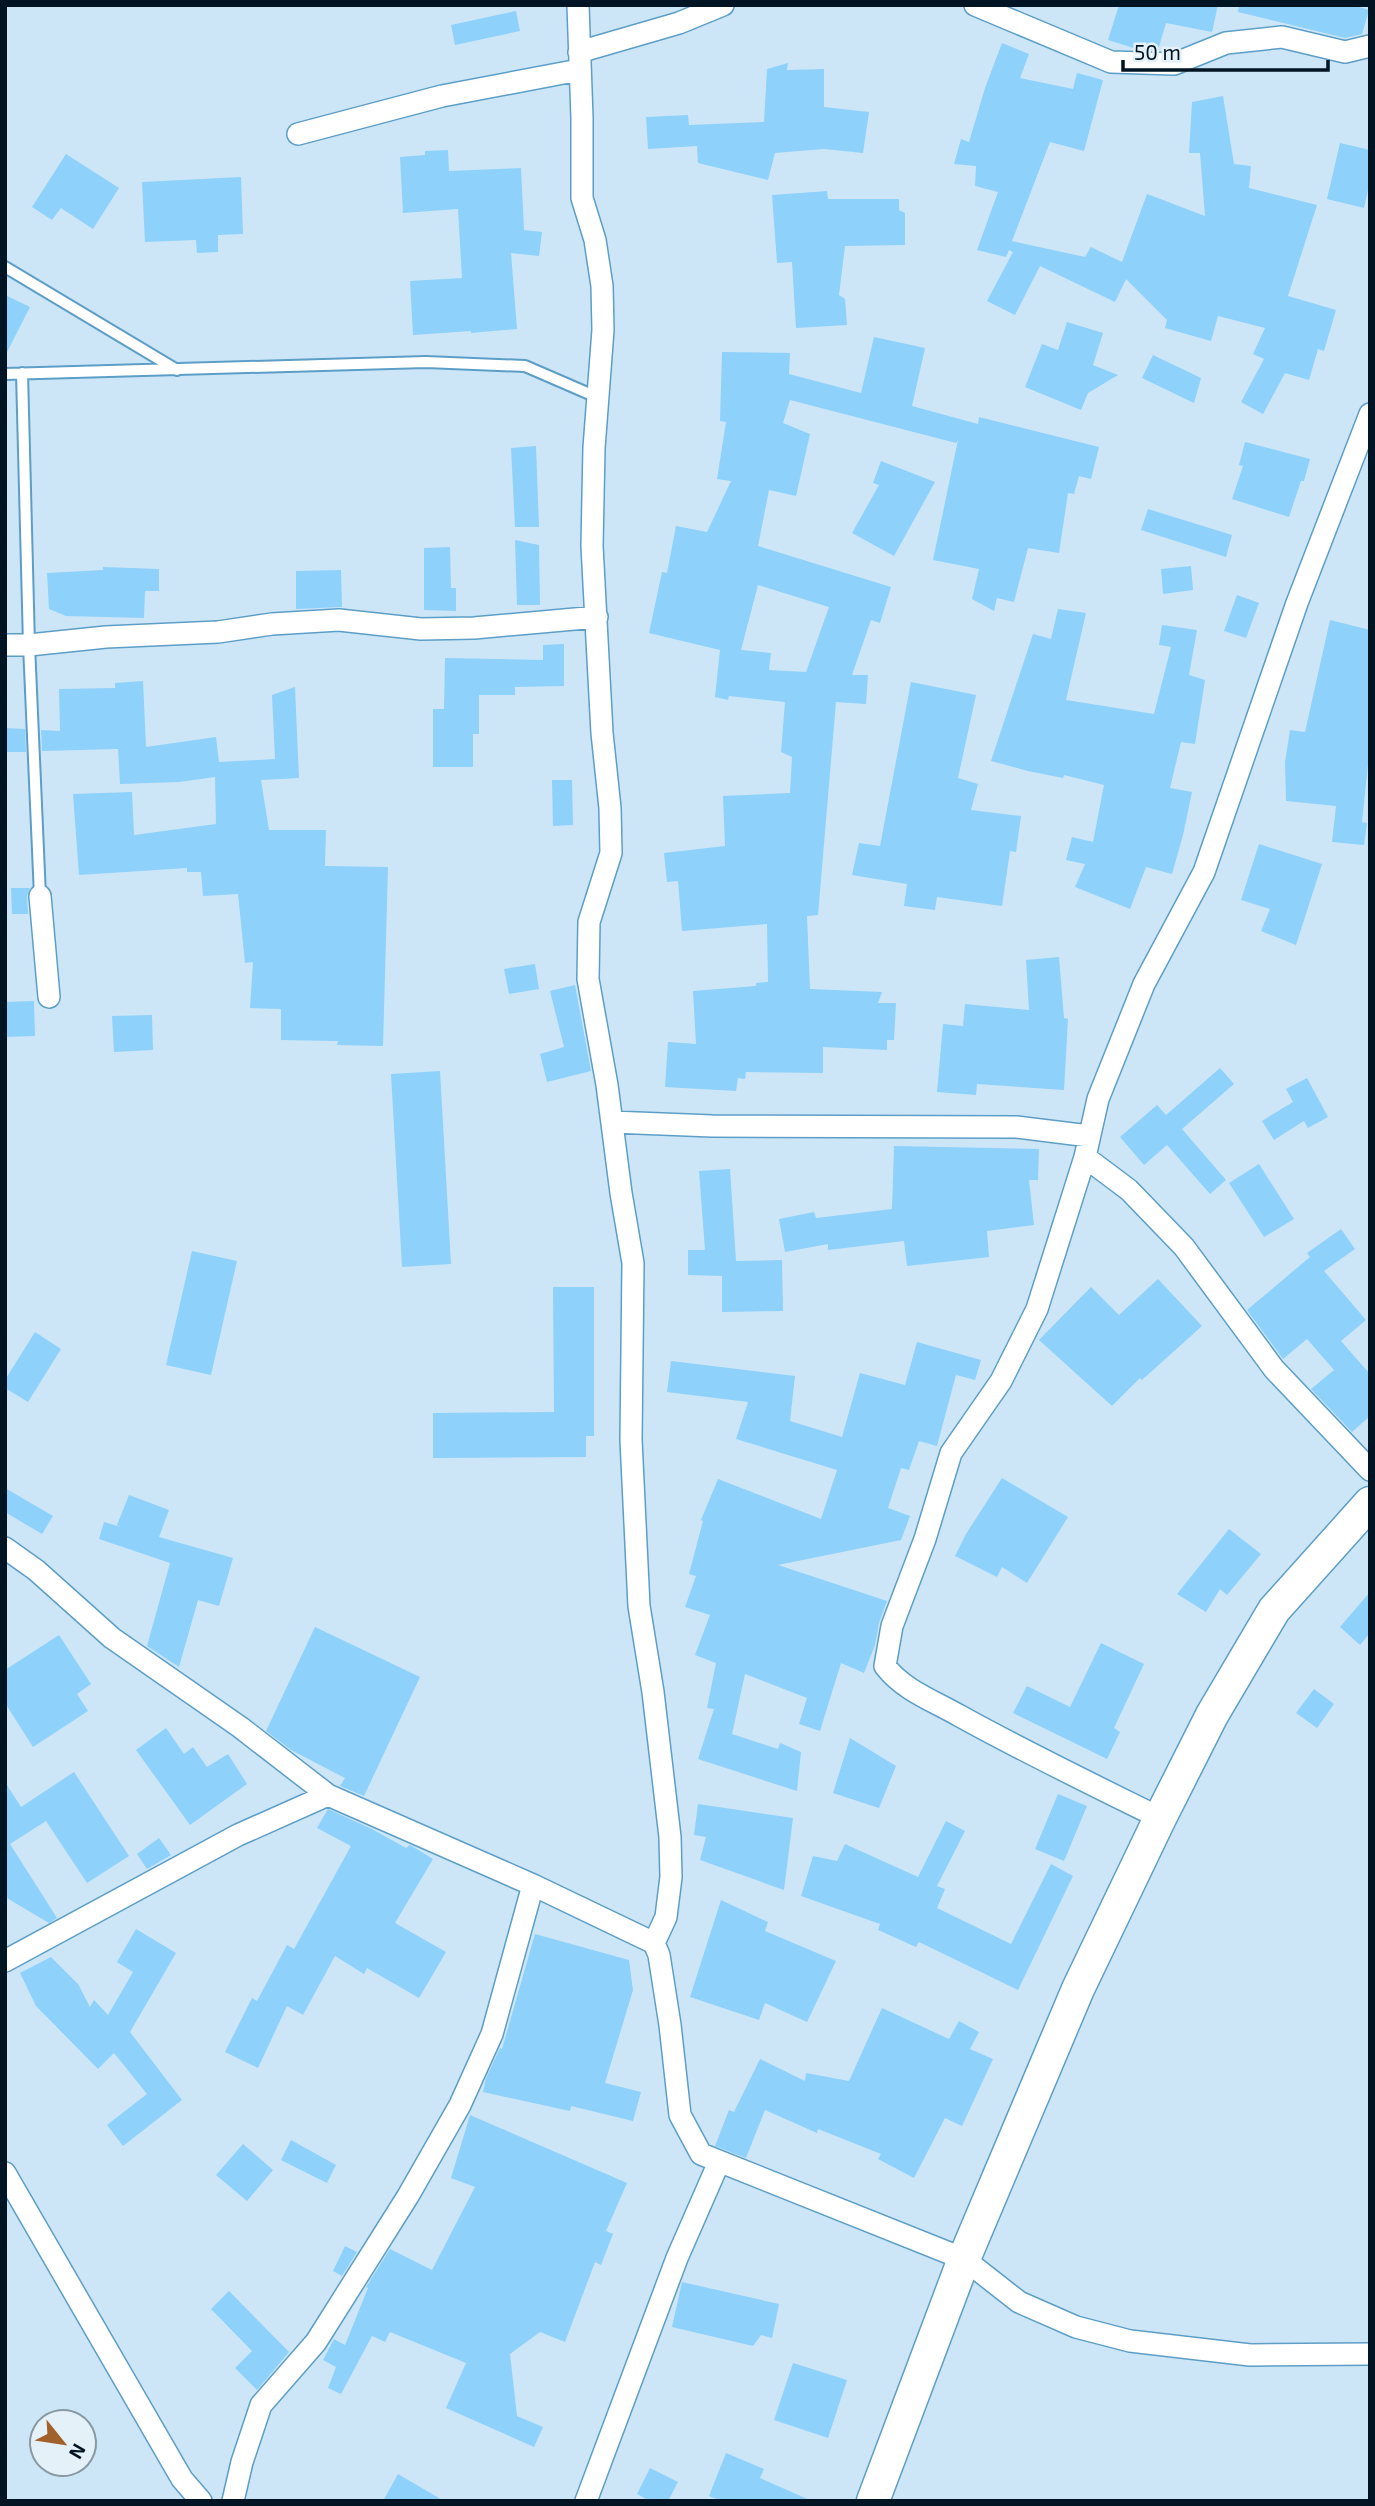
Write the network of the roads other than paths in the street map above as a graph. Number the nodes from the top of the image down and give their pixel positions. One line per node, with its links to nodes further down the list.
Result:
1 (578, 5): 5 (street)
2 (723, 5): 5 (street)
3 (975, 5): 4 (street)
4 (1370, 46)
5 (579, 61): 6 (street); 11 (street)
6 (298, 134)
7 (5, 267): 8 (lane)
8 (177, 370): 9 (lane); 11 (lane)
9 (22, 373): 10 (lane); 15 (lane)
10 (5, 374)
11 (598, 398): 13 (street)
12 (1370, 414): 19 (street)
13 (597, 617): 15 (street); 18 (street)
14 (5, 645): 15 (street)
15 (29, 645): 16 (lane)
16 (40, 896): 17 (street)
17 (49, 997)
18 (612, 1122): 19 (street); 27 (street)
19 (1089, 1136): 20 (street)
20 (1085, 1157): 21 (street); 25 (street)
21 (1370, 1470)
22 (1370, 1503): 25 (main road)
23 (5, 1548): 24 (street)
24 (328, 1795): 26 (street); 28 (street)
25 (1160, 1818): 31 (main road)
26 (533, 1885): 27 (street); 34 (street)
27 (654, 1943): 29 (street)
28 (5, 1961)
29 (719, 2162): 31 (street); 35 (street)
30 (5, 2173): 33 (street)
31 (964, 2259): 32 (street); 36 (main road)
32 (1370, 2354)
33 (201, 2501)
34 (233, 2501)
35 (586, 2501)
36 (873, 2501)

